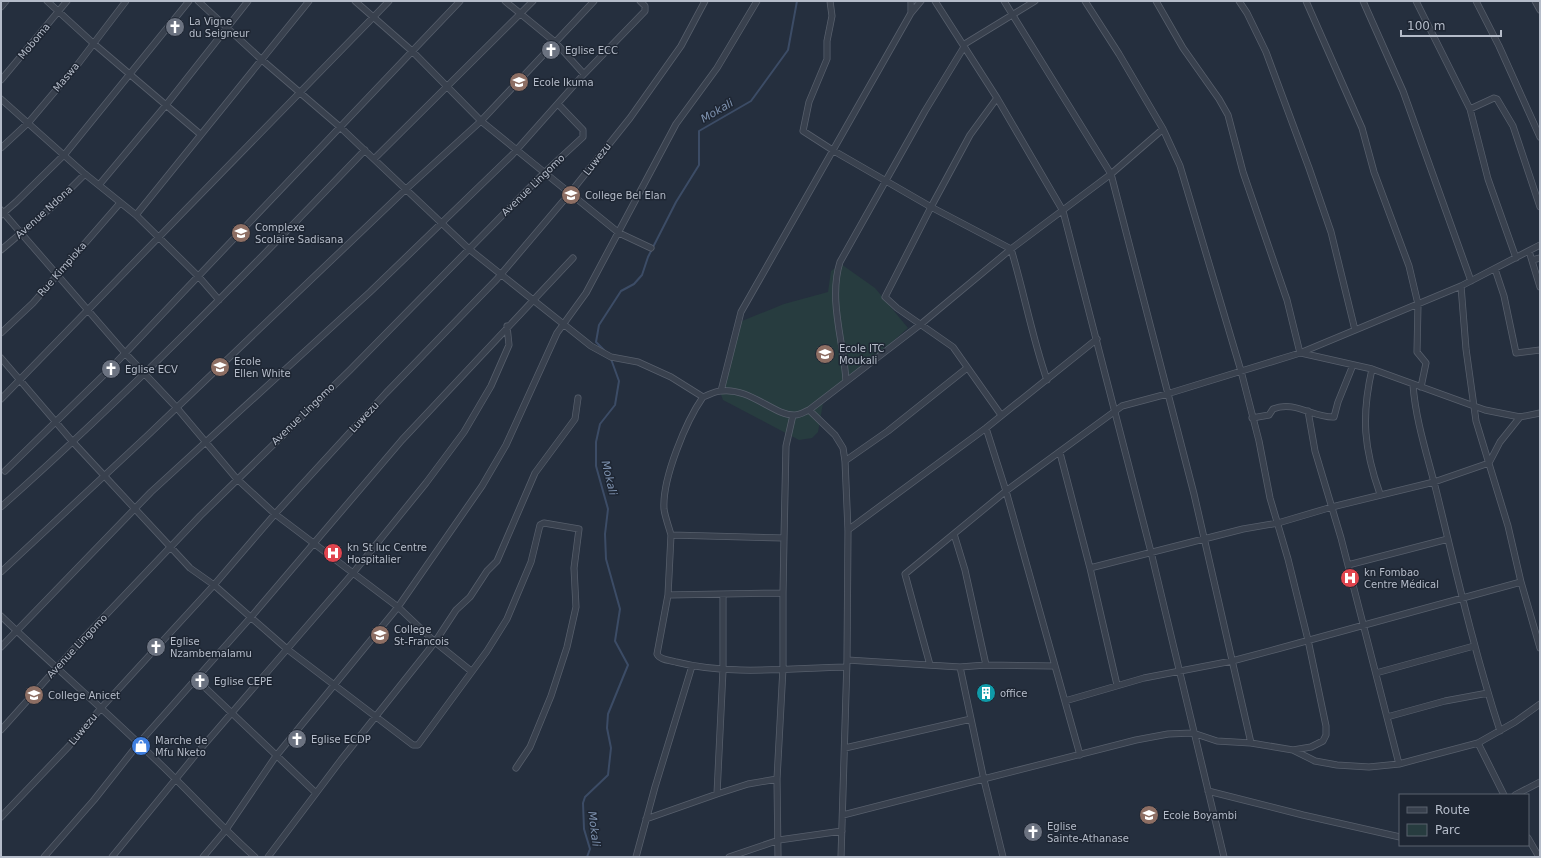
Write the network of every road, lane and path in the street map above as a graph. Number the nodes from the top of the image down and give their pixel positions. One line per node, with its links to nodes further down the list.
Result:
1 (6, 1): 32 (street)
2 (47, 1): 34 (street)
3 (67, 1): 34 (street, Moboma)
4 (126, 1): 41 (street, Maswa)
5 (189, 1): 46 (street)
6 (198, 1): 39 (street)
7 (248, 1): 39 (street)
8 (309, 1): 44 (street)
9 (355, 1): 38 (street)
10 (389, 1): 38 (street)
11 (460, 1): 43 (street)
12 (505, 1): 36 (street)
13 (533, 1): 36 (street)
14 (594, 1): 40 (street)
15 (640, 1): 45 (street)
16 (705, 1): 73 (street, Luwezu)
17 (757, 1): 81 (street)
18 (830, 1): 64 (street)
19 (911, 1): 35 (street)
20 (921, 1): 35 (street)
21 (935, 1): 42 (street)
22 (1004, 1): 37 (street)
23 (1035, 1): 37 (street)
24 (1085, 1): 58 (street)
25 (1156, 1): 113 (street)
26 (1239, 1): 108 (street)
27 (1306, 1): 103 (street)
28 (1363, 1): 98 (street)
29 (1416, 1): 54 (street)
30 (1476, 1): 60 (street)
31 (1535, 1): 33 (street)
32 (1, 7)
33 (1540, 10)
34 (59, 12): 41 (street); 47 (street, Moboma)
35 (911, 13): 64 (street)
36 (520, 14): 40 (street); 48 (street)
37 (1012, 15): 42 (street); 69 (street)
38 (372, 17): 43 (street); 49 (street)
39 (226, 28): 44 (street); 53 (street)
40 (555, 42): 45 (street); 55 (street)
41 (93, 43): 46 (street); 56 (street, Maswa)
42 (964, 46): 50 (street); 70 (street)
43 (412, 52): 48 (street); 57 (street)
44 (262, 60): 49 (street); 59 (street)
45 (584, 74): 52 (street)
46 (130, 75): 53 (street); 65 (street)
47 (1, 80)
48 (447, 86): 55 (street); 66 (street)
49 (300, 92): 57 (street); 83 (street)
50 (997, 98): 75 (street); 77 (street)
51 (1, 99): 56 (street)
52 (558, 104): 63 (street); 67 (street, Avenue Lingomo)
53 (166, 105): 59 (street); 71 (street)
54 (1470, 109): 76 (street); 91 (street)
55 (481, 121): 63 (street); 72 (street)
56 (28, 122): 61 (street, Maswa); 65 (street)
57 (340, 127): 62 (street); 97 (street)
58 (1163, 129): 69 (street); 118 (street)
59 (200, 134): 79 (street)
60 (1540, 136)
61 (1, 148)
62 (365, 150): 66 (street); 101 (street)
63 (517, 150): 67 (street); 80 (street)
64 (834, 151): 70 (street); 125 (street)
65 (65, 154): 68 (street); 78 (street)
66 (374, 159): 72 (street)
67 (545, 172): 73 (street); 88 (street, Avenue Lingomo)
68 (85, 174): 71 (street); 82 (street, Avenue Ndona)
69 (1111, 174): 77 (street); 126 (street)
70 (887, 180): 75 (street); 122 (street)
71 (99, 185): 74 (street)
72 (405, 190): 80 (street); 131 (street)
73 (570, 193): 81 (street); 96 (street, Luwezu)
74 (120, 203): 79 (street); 95 (street, Rue Kimpioka)
75 (931, 207): 86 (street); 106 (street)
76 (1540, 207)
77 (1063, 210): 86 (street); 110 (street)
78 (2, 212): 82 (street)
79 (136, 215): 83 (street)
80 (440, 224): 88 (street); 143 (street)
81 (619, 233): 85 (street); 105 (street)
82 (21, 234): 87 (street, Avenue Ndona); 95 (street)
83 (159, 237): 97 (street); 104 (street)
84 (1540, 245): 89 (street)
85 (651, 248)
86 (1011, 249): 106 (street); 121 (street)
87 (1, 250)
88 (469, 250): 96 (street); 149 (street, Avenue Lingomo)
89 (1530, 251): 91 (street); 93 (street)
90 (573, 258): 102 (street)
91 (1516, 258): 94 (street)
92 (1540, 258): 93 (street)
93 (1532, 260): 100 (street)
94 (1495, 269): 98 (street); 111 (street)
95 (57, 275): 104 (street); 109 (street, Rue Kimpioka)
96 (501, 275): 102 (street); 156 (street, Luwezu)
97 (199, 277): 101 (street); 112 (street)
98 (1471, 281): 99 (street)
99 (1461, 286): 103 (street); 130 (street)
100 (1540, 287)
101 (219, 300): 119 (street)
102 (532, 300): 105 (street); 107 (street)
103 (1418, 304): 108 (street); 124 (street)
104 (88, 311): 112 (street); 120 (street)
105 (563, 324): 127 (street); 177 (street)
106 (921, 324): 116 (street); 122 (street)
107 (507, 326): 164 (street); 170 (street)
108 (1355, 330): 113 (street)
109 (1, 333)
110 (1097, 339): 121 (street); 132 (street)
111 (1540, 350)
112 (125, 353): 119 (street); 140 (street)
113 (1300, 353): 115 (street); 118 (street)
114 (1, 358): 120 (street)
115 (1354, 364): 117 (street); 134 (street)
116 (967, 368): 137 (street); 145 (street)
117 (1372, 369): 123 (street); 152 (street)
118 (1241, 372): 126 (street); 139 (street)
119 (145, 374): 131 (street); 142 (street)
120 (19, 380): 129 (street); 140 (street)
121 (1047, 380): 137 (street)
122 (846, 381): 133 (street)
123 (1413, 385): 124 (street); 150 (street)
124 (1421, 388): 130 (street)
125 (721, 391): 127 (street); 136 (street)
126 (1168, 394): 132 (street); 162 (street)
127 (703, 397): 160 (street)
128 (578, 398): 183 (street)
129 (1, 399)
130 (1473, 405): 138 (street); 146 (street)
131 (177, 408): 143 (street); 148 (street)
132 (1115, 409): 144 (street); 166 (street)
133 (809, 410): 136 (street); 145 (street)
134 (1308, 411): 139 (street); 154 (street)
135 (1540, 413): 138 (street)
136 (793, 415): 161 (street)
137 (1001, 415): 141 (street)
138 (1520, 417): 146 (street)
139 (1252, 418): 157 (street)
140 (56, 422): 142 (street); 147 (street)
141 (986, 428): 151 (street); 158 (street)
142 (72, 441): 148 (street); 153 (street)
143 (205, 442): 149 (street); 155 (street)
144 (1060, 453): 151 (street); 168 (street)
145 (845, 461): 158 (street)
146 (1489, 463): 150 (street); 171 (street)
147 (5, 471)
148 (103, 476): 155 (street); 169 (street)
149 (236, 478): 156 (street); 165 (street, Avenue Lingomo)
150 (1434, 482): 152 (street); 163 (street)
151 (1006, 491): 159 (street); 193 (street)
152 (1380, 494): 154 (street)
153 (1, 507)
154 (1332, 507): 157 (street); 167 (street)
155 (134, 510): 165 (street); 181 (street)
156 (275, 514): 164 (street); 172 (street, Luwezu)
157 (1278, 523): 162 (street); 182 (street)
158 (848, 530): 189 (street)
159 (954, 534): 190 (street); 191 (street)
160 (671, 535): 161 (street); 174 (street)
161 (784, 538): 173 (street)
162 (1205, 539): 166 (street); 188 (street)
163 (1448, 539): 167 (street); 176 (street)
164 (314, 544): 170 (street); 179 (street)
165 (171, 547): 172 (street); 195 (street, Avenue Lingomo)
166 (1151, 552): 168 (street); 198 (street)
167 (1348, 565): 180 (street)
168 (1090, 568): 203 (street)
169 (1, 572)
170 (353, 573): 177 (street); 187 (street)
171 (1521, 582): 176 (street); 186 (street)
172 (214, 585): 179 (street); 207 (street, Luwezu)
173 (783, 593): 175 (street); 196 (street)
174 (668, 595): 175 (street); 192 (street)
175 (723, 595): 197 (street)
176 (1462, 600): 180 (street); 184 (street)
177 (398, 607): 183 (street); 202 (street)
178 (1, 616): 181 (street)
179 (251, 618): 187 (street); 201 (street)
180 (1363, 624): 182 (street); 200 (street)
181 (17, 631): 185 (street); 195 (street)
182 (1308, 640): 188 (street); 219 (street)
183 (435, 642): 199 (street); 210 (street)
184 (1474, 646): 200 (street); 204 (street)
185 (1, 647)
186 (1540, 648)
187 (287, 649): 202 (street); 208 (street)
188 (1232, 661): 198 (street); 216 (street)
189 (847, 664): 190 (street); 196 (street); 218 (street)
190 (930, 665): 194 (street)
191 (986, 665): 193 (street); 194 (street)
192 (692, 666): 197 (street); 235 (street)
193 (1054, 666): 205 (street)
194 (960, 667): 211 (street)
195 (57, 668): 207 (street); 212 (street, Avenue Lingomo)
196 (783, 668): 197 (street); 225 (street)
197 (723, 670): 230 (street)
198 (1178, 670): 203 (street); 214 (street)
199 (471, 671): 210 (street); 223 (street)
200 (1376, 673): 209 (street)
201 (196, 679): 208 (street); 215 (street)
202 (334, 685): 210 (street); 221 (street)
203 (1117, 685): 205 (street)
204 (1488, 693): 209 (street); 213 (street)
205 (1065, 701): 220 (street)
206 (1540, 704): 213 (street)
207 (102, 707): 215 (street); 234 (street, Luwezu)
208 (231, 714): 221 (street); 224 (street)
209 (1387, 717): 222 (street)
210 (374, 718): 229 (street)
211 (970, 719): 218 (street); 226 (street)
212 (1, 730)
213 (1500, 731): 217 (street)
214 (1193, 733): 216 (street); 220 (street); 228 (street)
215 (139, 743): 224 (street); 241 (street)
216 (1251, 743): 219 (street)
217 (1478, 743): 222 (street); 231 (street)
218 (845, 748): 233 (street)
219 (1293, 750): 222 (street)
220 (1080, 755): 226 (street)
221 (276, 756): 229 (street); 236 (street)
222 (1398, 764)
223 (516, 768)
224 (176, 779): 236 (street); 242 (street)
225 (777, 779): 230 (street); 239 (street)
226 (984, 780): 233 (street); 250 (street)
227 (1540, 782): 232 (street)
228 (1208, 791): 238 (street); 251 (street)
229 (316, 792): 245 (street)
230 (718, 794): 235 (street)
231 (1504, 794)
232 (1517, 794)
233 (843, 815): 237 (street)
234 (1, 817)
235 (646, 819): 246 (street)
236 (225, 831): 243 (street); 244 (street)
237 (842, 831): 239 (street); 249 (street)
238 (1399, 837)
239 (779, 840): 247 (street); 248 (street)
240 (1529, 840): 252 (street)
241 (44, 857)
242 (112, 857)
243 (203, 857)
244 (255, 857)
245 (268, 857)
246 (636, 857)
247 (728, 857)
248 (778, 857)
249 (841, 857)
250 (1003, 857)
251 (1224, 857)
252 (1539, 857)

